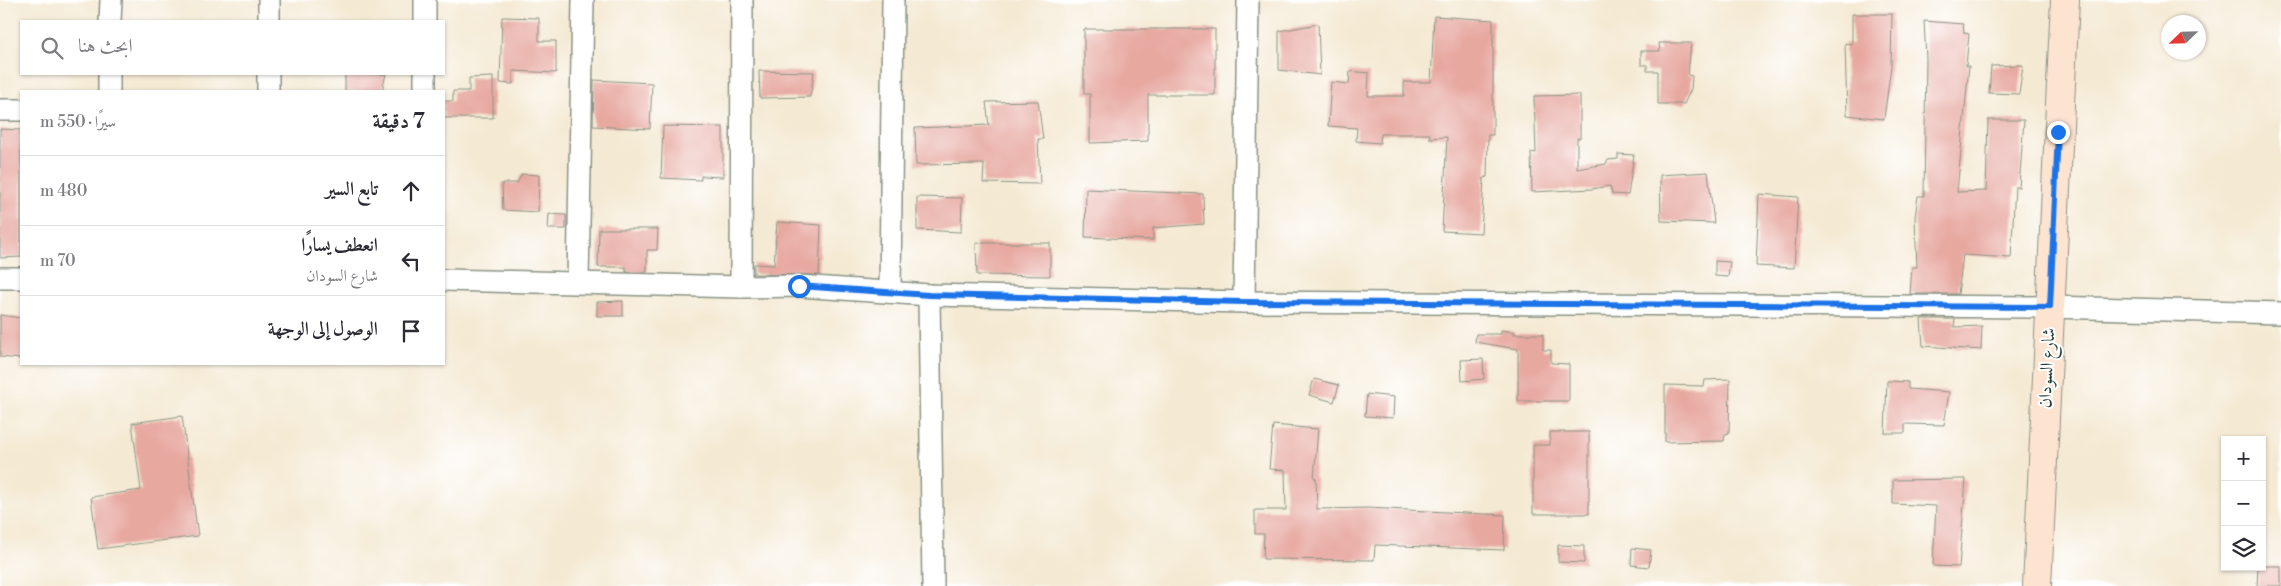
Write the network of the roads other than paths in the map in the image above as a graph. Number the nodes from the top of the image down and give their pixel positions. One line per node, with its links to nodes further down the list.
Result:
1 (111, 0): 9 (street)
2 (269, 0): 10 (street)
3 (425, 0): 11 (street)
4 (583, 0): 23 (street)
5 (742, 0): 24 (street)
6 (893, 0): 25 (street)
7 (1248, 0): 27 (street)
8 (2065, 0): 28 (main road, شارع السودان)
9 (110, 20)
10 (269, 20)
11 (425, 20)
12 (110, 75): 15 (street)
13 (268, 75): 16 (street)
14 (425, 75): 17 (street)
15 (109, 90)
16 (268, 90)
17 (425, 90)
18 (0, 110): 19 (street)
19 (20, 110)
20 (0, 278): 21 (street)
21 (20, 278)
22 (445, 280): 23 (street)
23 (578, 282): 24 (street)
24 (741, 287): 25 (street)
25 (890, 292): 26 (street)
26 (929, 295): 27 (street); 30 (street)
27 (1244, 302): 28 (street)
28 (2050, 307): 29 (street); 31 (main road, شارع السودان)
29 (2281, 313)
30 (933, 586)
31 (2037, 586)

